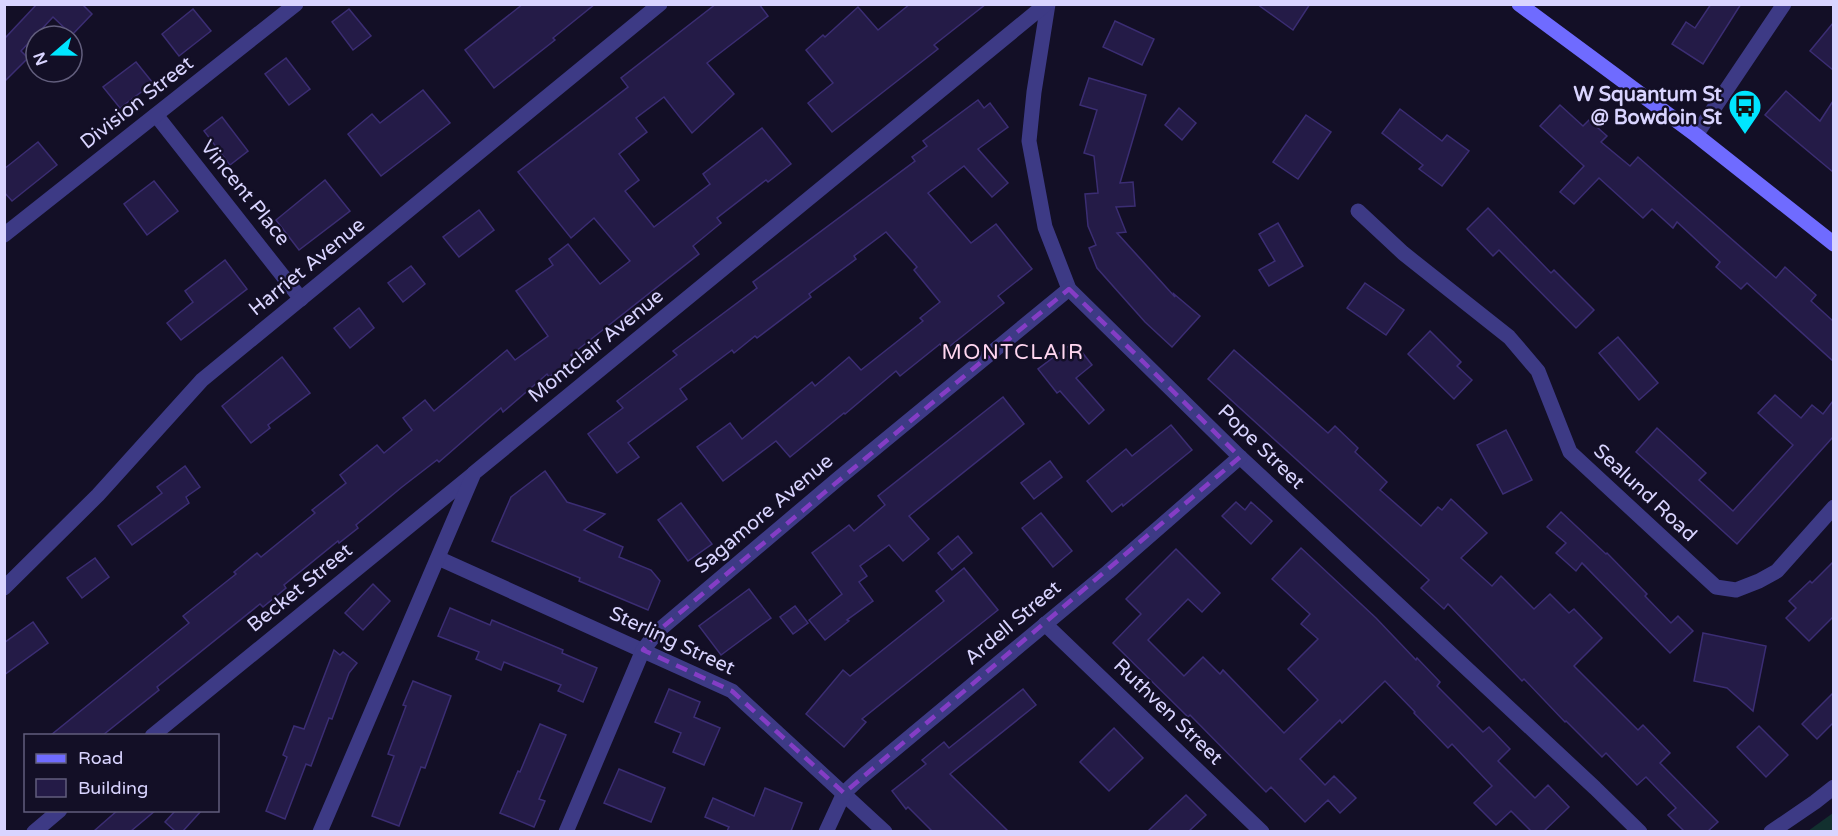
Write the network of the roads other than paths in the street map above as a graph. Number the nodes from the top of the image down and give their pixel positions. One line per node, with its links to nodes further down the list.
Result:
1 (296, 4): 6 (street, Division Street)
2 (660, 4): 12 (street, Harriet Avenue)
3 (1047, 4): 11 (street, Pope Street); 14 (street, Montclair Avenue)
4 (1519, 4): 7 (main road)
5 (1784, 4): 7 (street)
6 (156, 115): 9 (street, Division Street); 12 (street, Vincent Place)
7 (1696, 135): 10 (main road)
8 (1358, 211): 15 (street, Sealund Road)
9 (4, 235)
10 (1833, 244)
11 (1069, 289): 13 (street, Pope Street); 19 (street, Sagamore Avenue)
12 (301, 299): 17 (street, Harriet Avenue)
13 (1240, 457): 18 (street, Ardell Street); 30 (street, Pope Street)
14 (474, 473): 16 (street, Montclair Avenue); 20 (street, Becket Street)
15 (1833, 507)
16 (438, 558): 19 (street, Sterling Street); 25 (street, Montclair Avenue)
17 (4, 588)
18 (1046, 624): 22 (street, Ardell Street); 29 (street, Ruthven Street)
19 (644, 650): 22 (street, Sterling Street); 26 (street, Sagamore Avenue)
20 (153, 734)
21 (1833, 787): 31 (street)
22 (844, 793): 27 (street, Ardell Street); 28 (street, Sterling Street)
23 (58, 812): 24 (street)
24 (34, 831)
25 (320, 831)
26 (566, 831)
27 (826, 831)
28 (885, 831)
29 (1262, 831)
30 (1640, 831)
31 (1771, 831)

